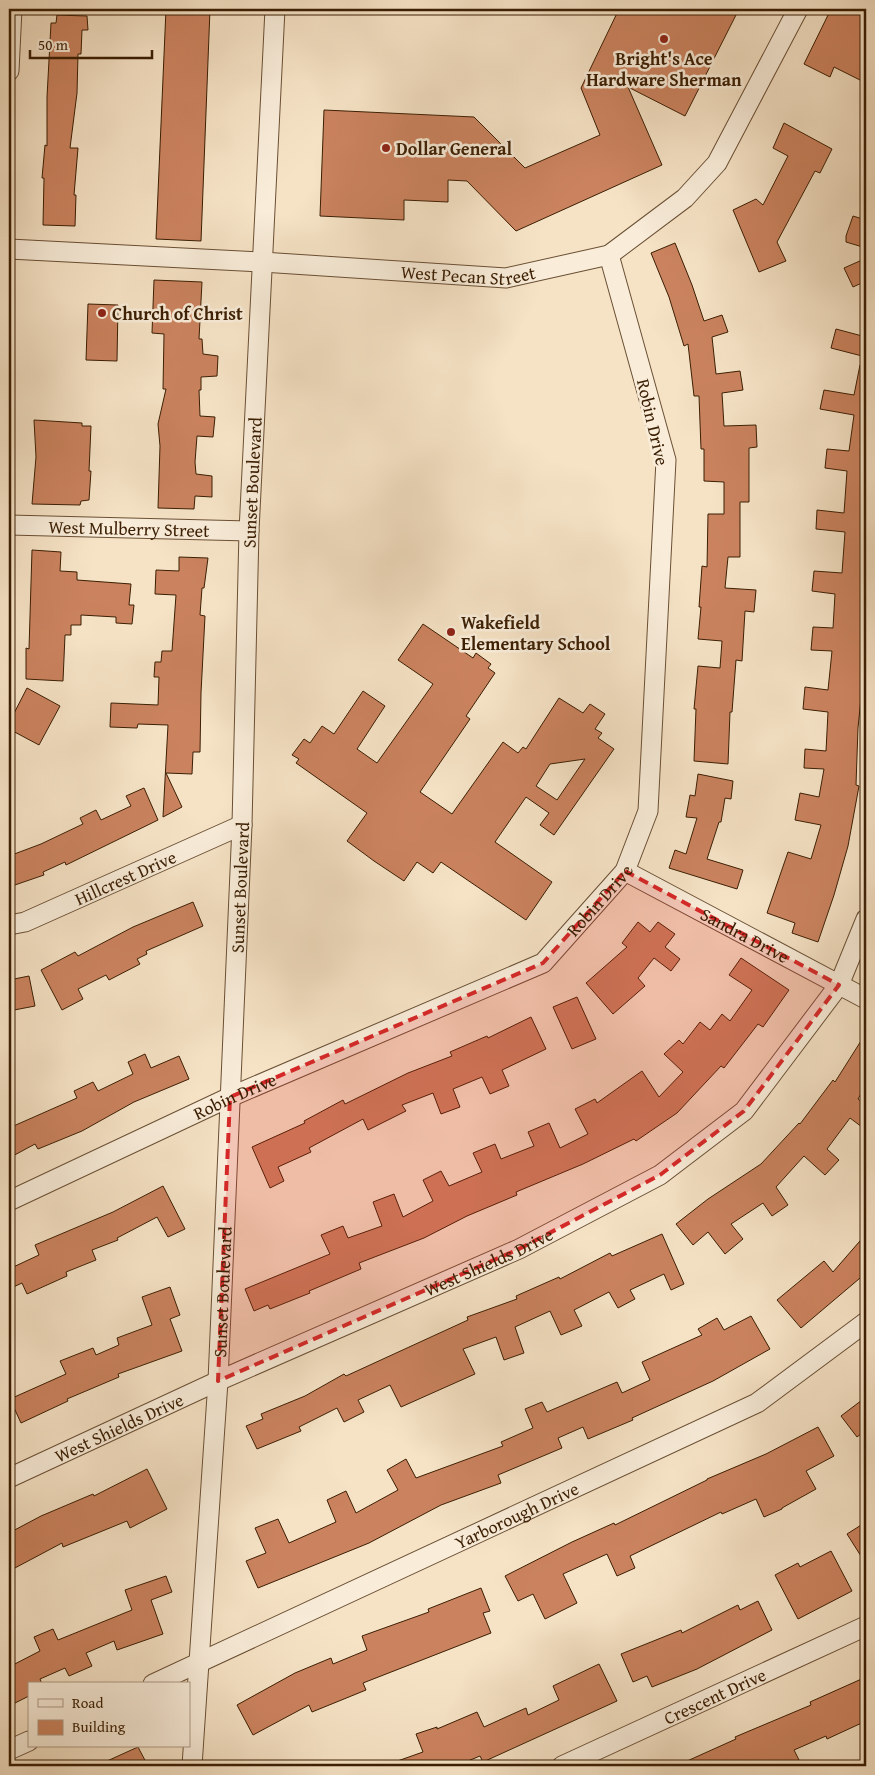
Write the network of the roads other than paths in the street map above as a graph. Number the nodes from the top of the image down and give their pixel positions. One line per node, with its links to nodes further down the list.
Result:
1 (12, 9): 4 (street)
2 (275, 9): 7 (street, Sunset Boulevard)
3 (798, 9): 6 (street, West Pecan Street)
4 (9, 71)
5 (9, 249): 7 (street, West Pecan Street)
6 (609, 255): 7 (street, West Pecan Street); 11 (street, Robin Drive)
7 (262, 262): 9 (street, Sunset Boulevard)
8 (9, 525): 9 (street, West Mulberry Street)
9 (249, 531): 10 (street, Sunset Boulevard)
10 (242, 825): 13 (street, Hillcrest Drive); 16 (street, Sunset Boulevard)
11 (625, 871): 14 (street, Sandra Drive); 16 (street, Robin Drive)
12 (866, 919): 14 (street, West Shields Drive)
13 (9, 925)
14 (839, 984): 15 (street, Sandra Drive); 19 (street, West Shields Drive)
15 (866, 999)
16 (230, 1097): 17 (street, Robin Drive); 19 (street, Sunset Boulevard)
17 (9, 1201)
18 (866, 1322): 22 (street, Yarborough Drive)
19 (218, 1381): 20 (street, West Shields Drive); 22 (street, Sunset Boulevard)
20 (9, 1478)
21 (866, 1626): 27 (street, Crescent Drive)
22 (198, 1663): 23 (street, Yarborough Drive); 26 (street, Sunset Boulevard)
23 (157, 1682)
24 (28, 1740): 25 (street)
25 (9, 1750)
26 (192, 1766)
27 (562, 1766)

